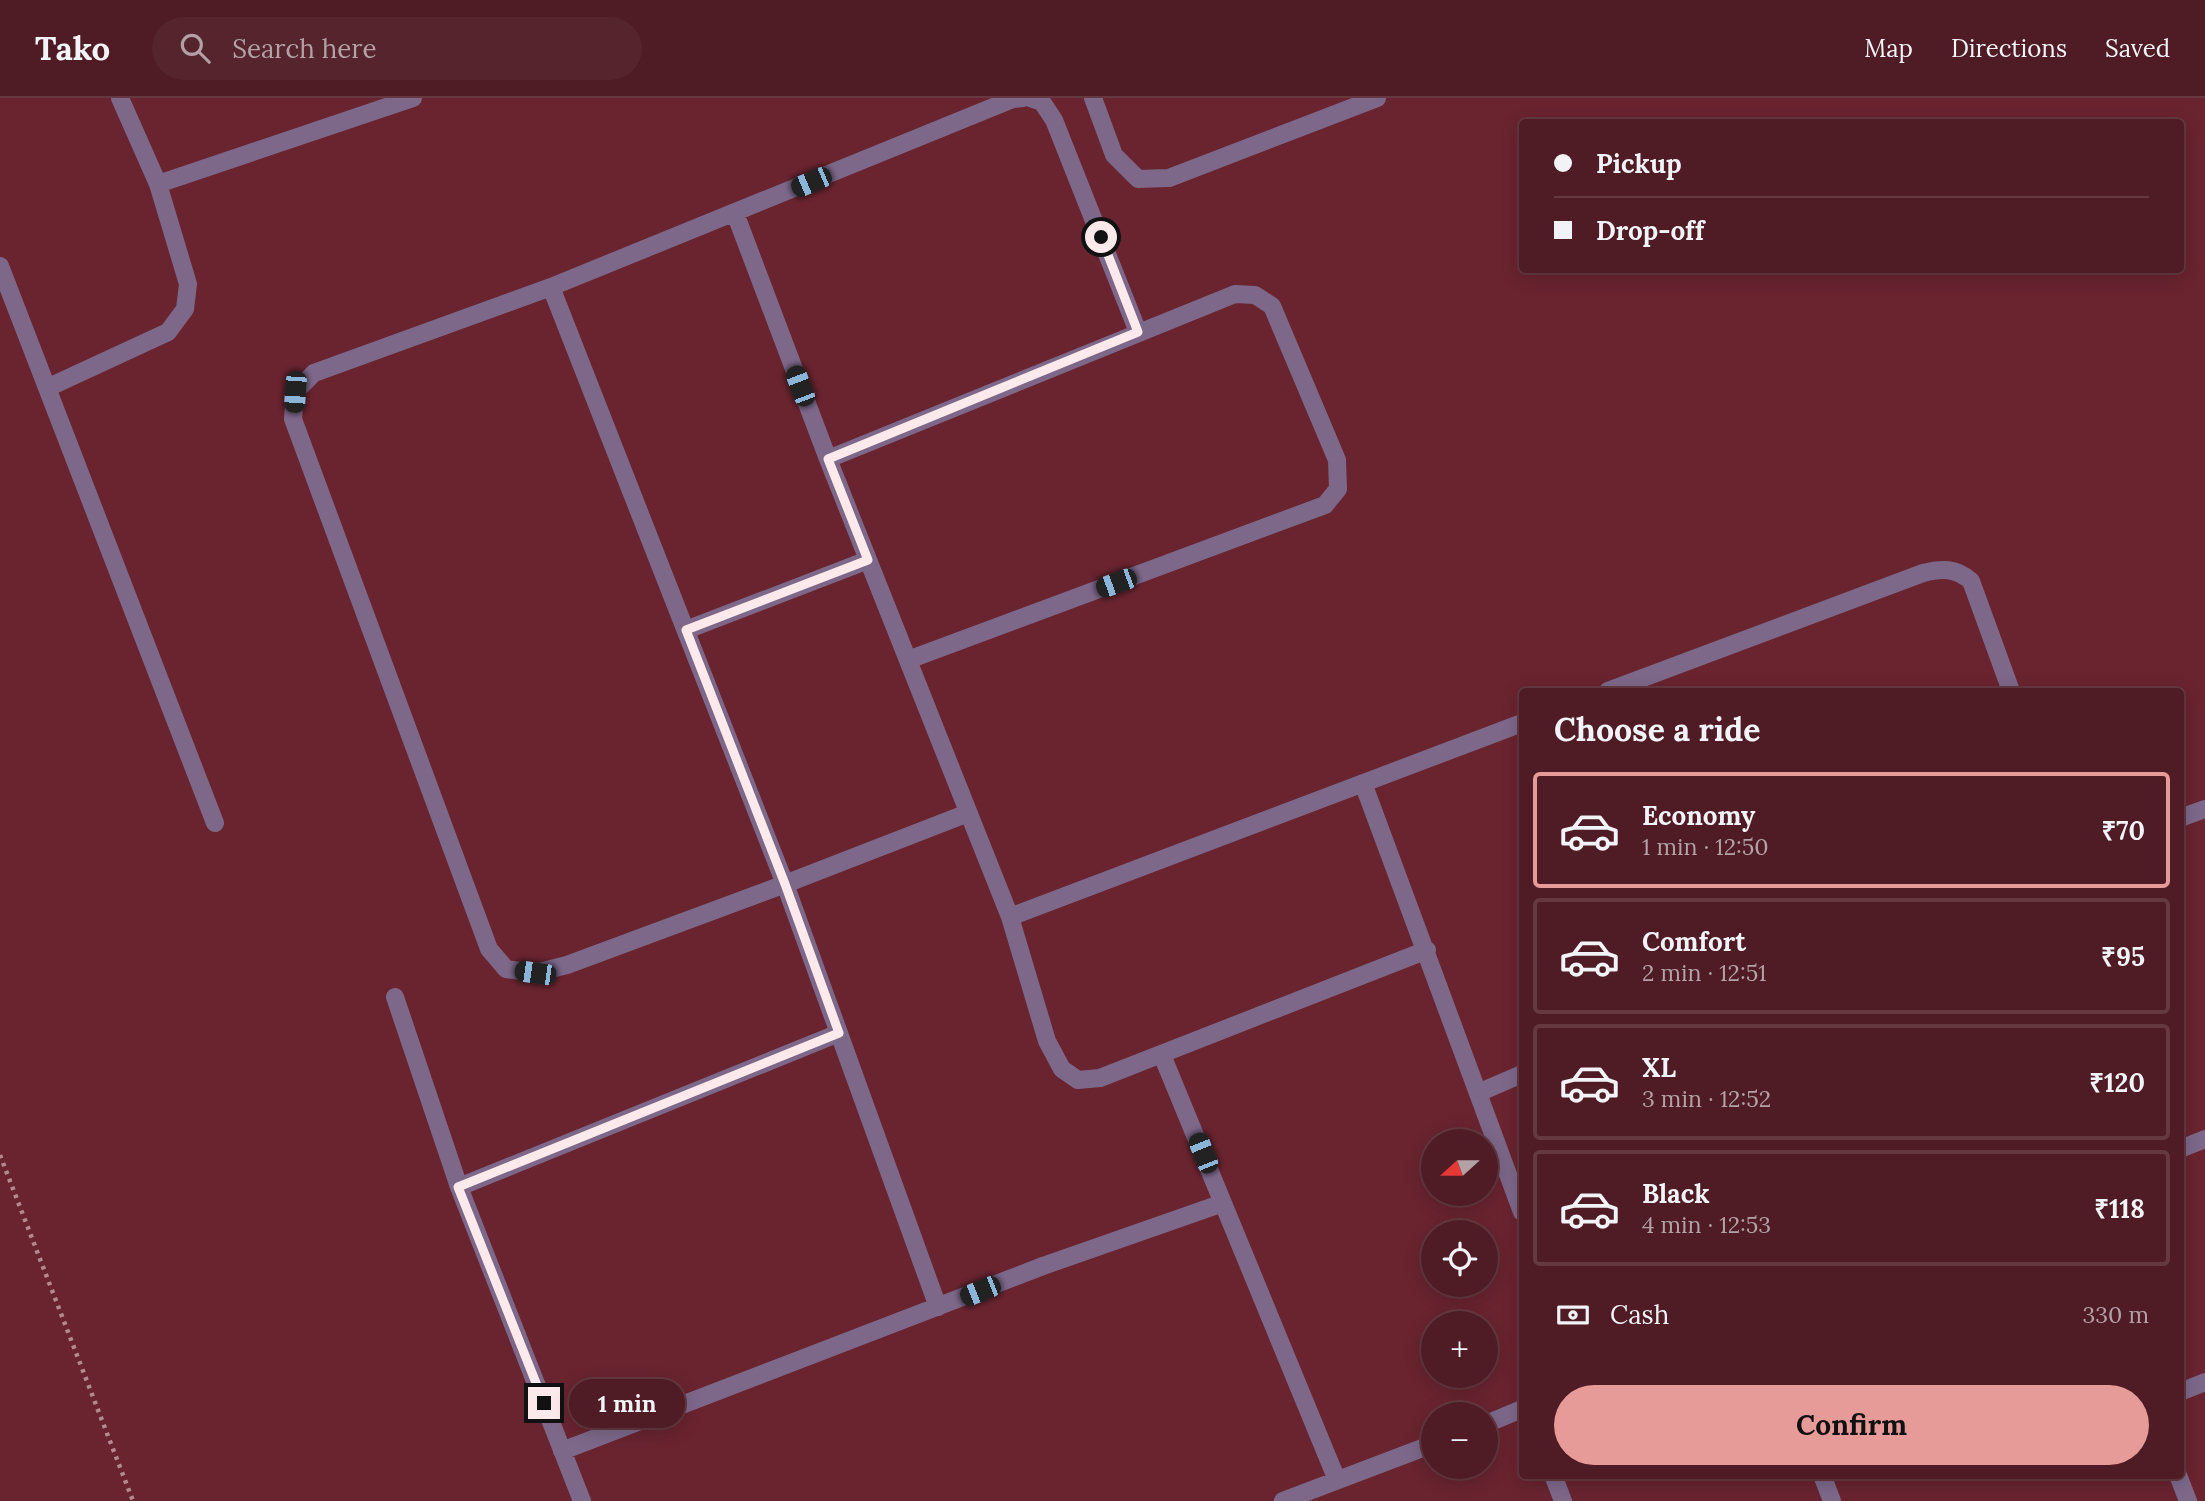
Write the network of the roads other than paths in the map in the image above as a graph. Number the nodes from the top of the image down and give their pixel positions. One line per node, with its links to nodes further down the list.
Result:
1 (120, 98): 7 (street)
2 (413, 98): 7 (street)
3 (1023, 98): 8 (street)
4 (1030, 98): 11 (street)
5 (1093, 98): 6 (street)
6 (1377, 98)
7 (158, 184): 12 (street)
8 (735, 214): 10 (street); 13 (street)
9 (0, 266): 12 (street)
10 (551, 287): 15 (street); 25 (street)
11 (1138, 332): 13 (street); 16 (street)
12 (47, 388): 24 (street)
13 (828, 459): 14 (street)
14 (868, 560): 15 (street); 16 (street)
15 (686, 630): 25 (street)
16 (908, 660): 22 (street)
17 (1616, 688): 18 (street)
18 (2010, 688)
19 (1519, 724): 20 (street)
20 (1363, 783): 26 (street); 27 (street)
21 (2205, 809): 23 (street)
22 (968, 813): 25 (street); 26 (street)
23 (2184, 817)
24 (215, 823)
25 (785, 884): 29 (street)
26 (1010, 917): 30 (street)
27 (1427, 950): 30 (street); 32 (street)
28 (396, 997): 35 (street)
29 (839, 1033): 35 (street); 38 (street)
30 (1162, 1055): 36 (street)
31 (1519, 1075): 32 (street)
32 (1478, 1093): 37 (street)
33 (2205, 1139): 34 (street)
34 (2184, 1147)
35 (458, 1187): 44 (street)
36 (1223, 1203): 38 (street); 48 (street)
37 (1519, 1204)
38 (939, 1307): 44 (street)
39 (2205, 1382): 40 (street)
40 (2184, 1390)
41 (1519, 1410): 42 (street)
42 (1498, 1419)
43 (1421, 1448): 48 (street)
44 (562, 1451): 49 (street)
45 (1555, 1479): 51 (street)
46 (1824, 1479): 52 (street)
47 (2180, 1479): 53 (street)
48 (1337, 1480): 50 (street)
49 (582, 1501)
50 (1283, 1501)
51 (1563, 1501)
52 (1832, 1501)
53 (2188, 1501)

